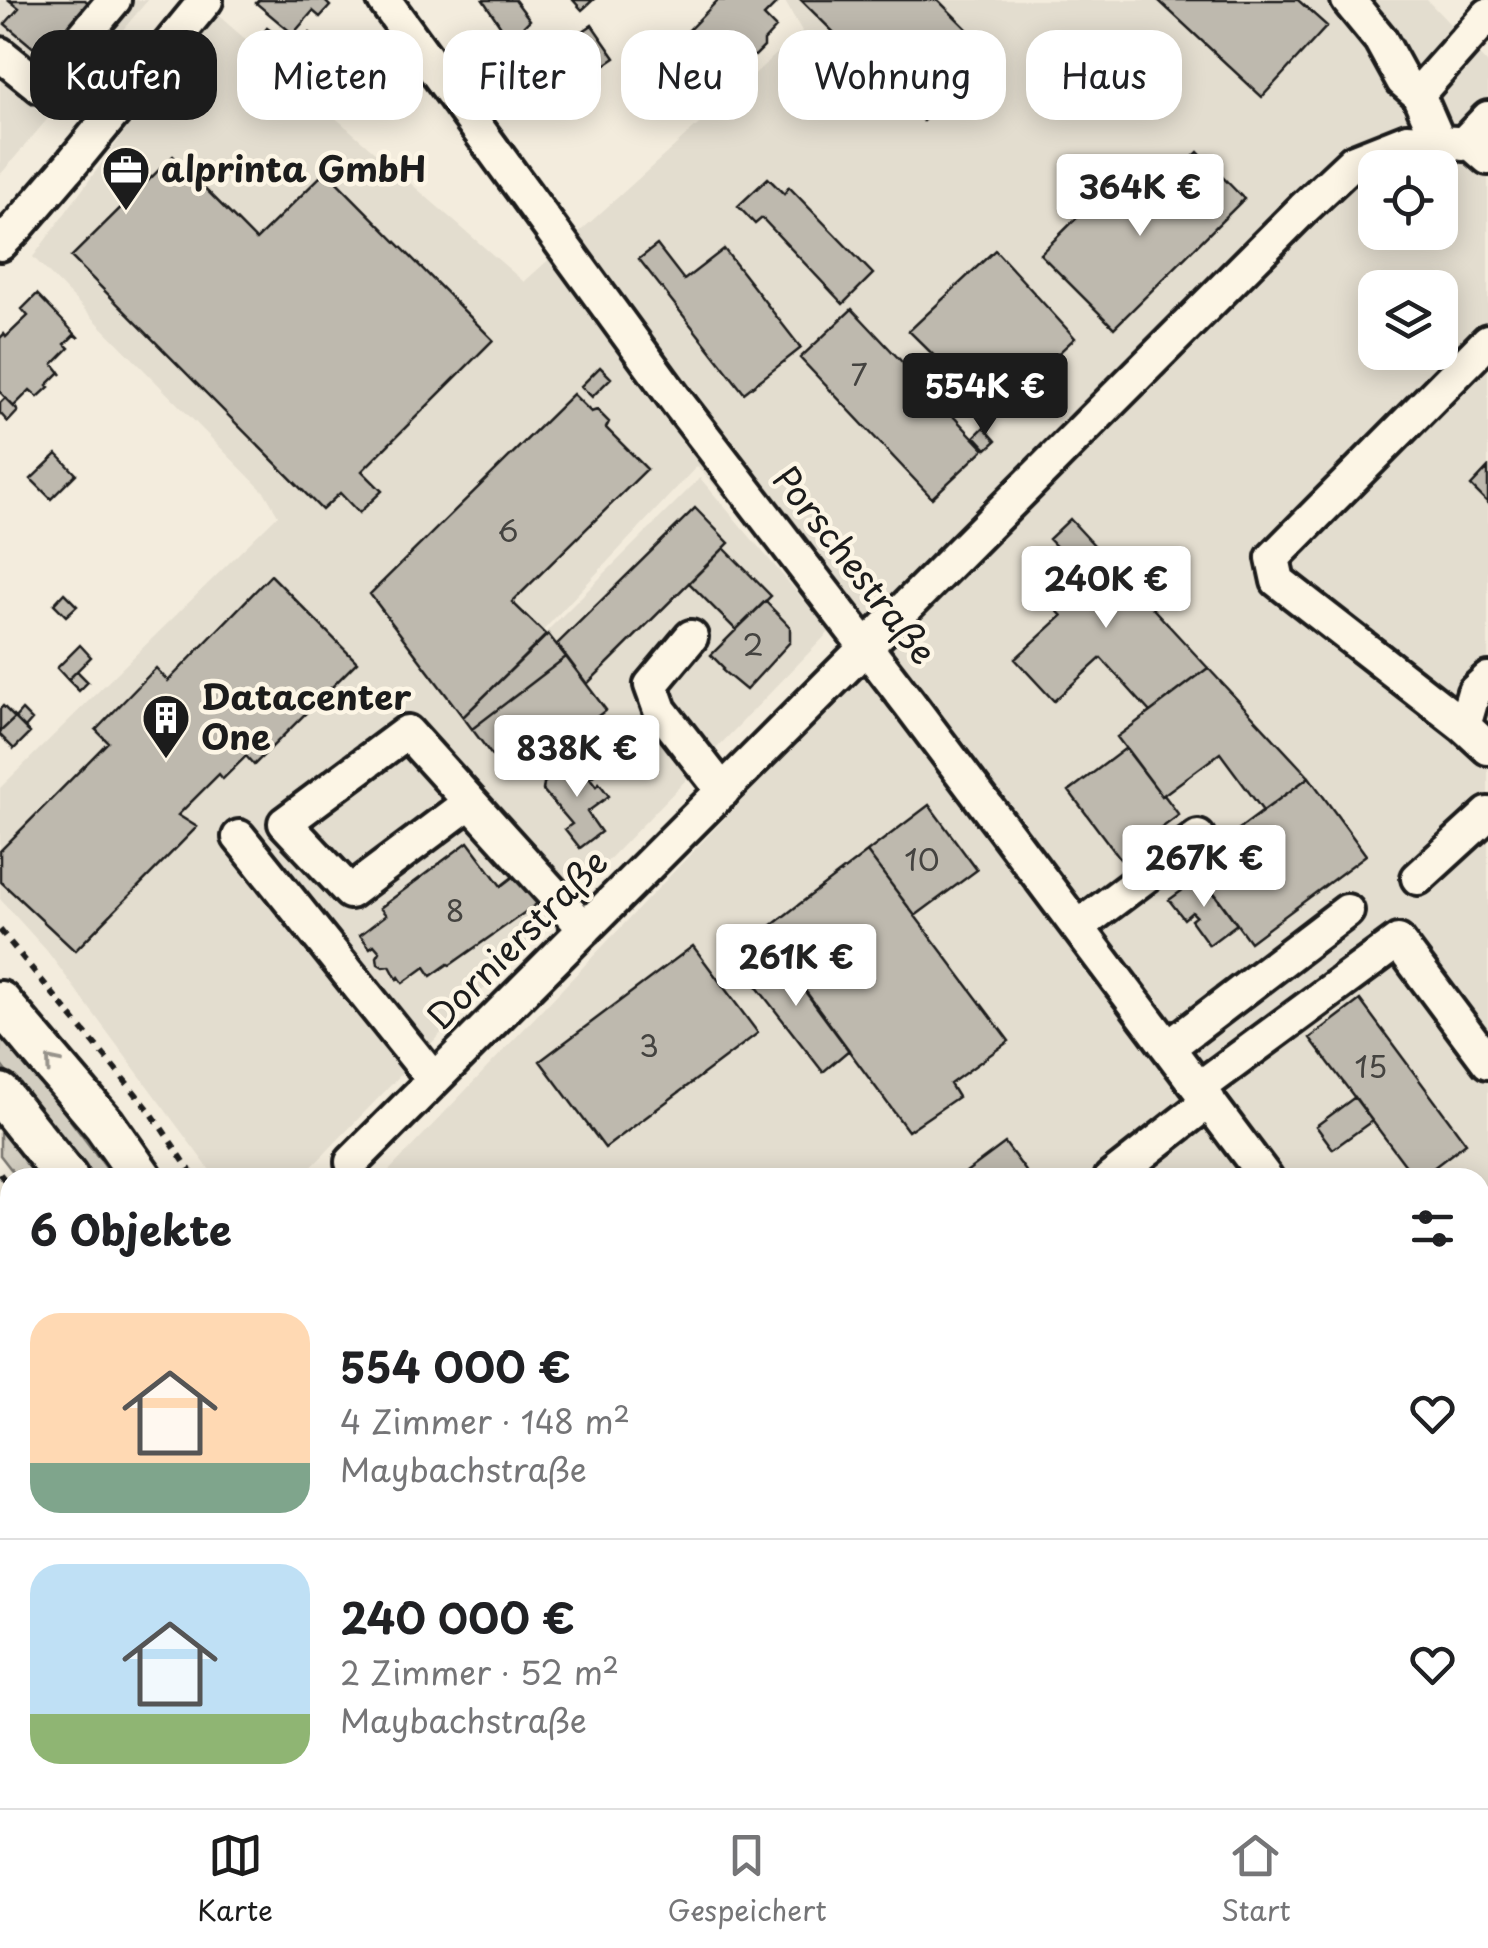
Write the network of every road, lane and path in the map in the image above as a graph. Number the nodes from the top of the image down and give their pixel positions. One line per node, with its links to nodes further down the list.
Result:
1 (114, 0): 6 (street)
2 (206, 0): 10 (street)
3 (384, 0): 13 (street, Porschestraße)
4 (1348, 0): 7 (street)
5 (1488, 15): 7 (street)
6 (0, 54)
7 (1418, 94): 9 (street)
8 (1488, 118): 9 (street)
9 (1463, 148): 13 (street, Dornierstraße)
10 (0, 244)
11 (1488, 341): 15 (street)
12 (691, 637): 16 (street)
13 (867, 647): 16 (street, Dornierstraße); 23 (street, Porschestraße)
14 (1488, 678): 15 (street)
15 (1476, 737)
16 (724, 790): 24 (street, Dornierstraße)
17 (470, 802): 17 (street); 24 (street)
18 (1488, 814): 21 (street)
19 (239, 837): 29 (street)
20 (1198, 837): 23 (street)
21 (1418, 878)
22 (1347, 911): 27 (street)
23 (1078, 926): 27 (street, Porschestraße)
24 (585, 928): 29 (street, Dornierstraße)
25 (0, 930): 35 (path)
26 (0, 1002): 34 (main road, one-way to 26)
27 (1169, 1047): 31 (street, Porschestraße)
28 (1488, 1062): 31 (street)
29 (434, 1080): 32 (street, Dornierstraße)
30 (0, 1094): 33 (main road)
31 (1204, 1094): 36 (street); 37 (street, Porschestraße)
32 (352, 1162)
33 (59, 1168)
34 (135, 1168)
35 (188, 1168)
36 (1122, 1168)
37 (1259, 1168)

